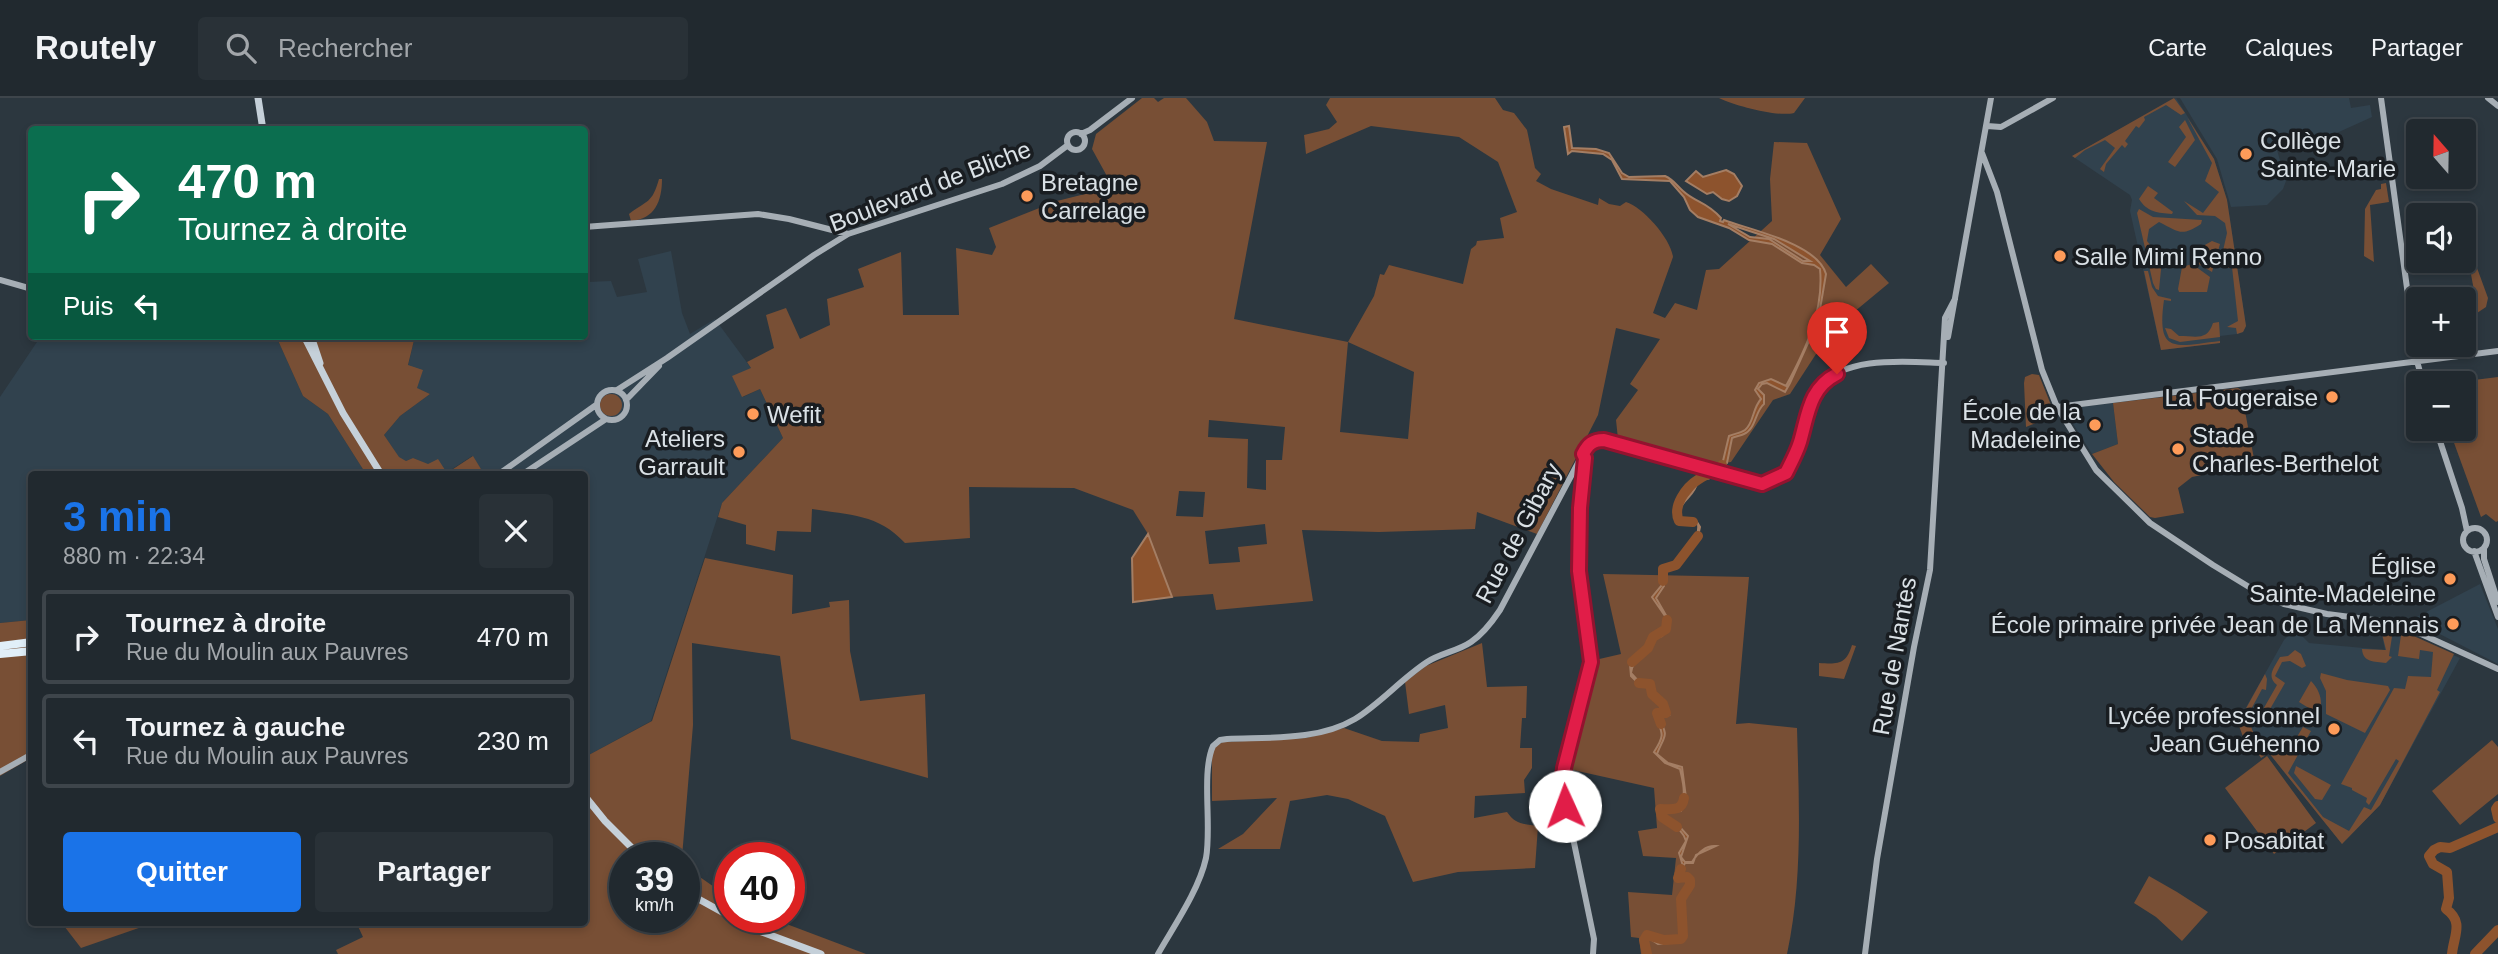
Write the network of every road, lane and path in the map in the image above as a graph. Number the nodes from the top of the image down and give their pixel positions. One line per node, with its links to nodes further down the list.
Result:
1 (258, 98): 8 (main road)
2 (1132, 98): 10 (street)
3 (1991, 98): 9 (street, Rue de Nantes)
4 (2053, 98): 9 (street)
5 (2381, 98): 24 (street)
6 (2488, 98): 7 (street)
7 (2498, 106)
8 (262, 126)
9 (1987, 126): 12 (street, Rue de Nantes)
10 (1081, 134): 11 (street); 11 (street)
11 (1068, 145): 16 (street, Boulevard de Bliche)
12 (1982, 153): 13 (street, Rue de Nantes); 14 (street)
13 (1977, 186): 14 (street); 25 (street, Rue de Nantes)
14 (1995, 187): 32 (street)
15 (588, 227): 16 (street)
16 (848, 234): 22 (street, Boulevard de Bliche)
17 (0, 280): 18 (street)
18 (28, 288)
19 (306, 340): 28 (main road)
20 (312, 340): 28 (main road)
21 (2498, 351): 23 (street)
22 (667, 358): 29 (street, Boulevard de Bliche); 30 (street, Boulevard de Bliche)
23 (2429, 360): 24 (street); 27 (street)
24 (2417, 361): 26 (street); 32 (street)
25 (1944, 363): 36 (street, Rue de Gibary); 61 (street, Rue de Nantes)
26 (2420, 371)
27 (2426, 371)
28 (327, 384): 35 (main road)
29 (617, 390): 30 (street); 31 (street)
30 (626, 400): 33 (street)
31 (596, 405): 33 (street); 39 (street)
32 (2057, 407): 52 (street)
33 (606, 419): 40 (street)
34 (2440, 441): 41 (street)
35 (369, 454): 37 (main road); 38 (main road)
36 (1583, 454): 59 (street, Rue de Gibary); 60 (street)
37 (379, 471)
38 (385, 471)
39 (503, 471)
40 (528, 471)
41 (2462, 508): 42 (street); 43 (street)
42 (2477, 528): 43 (street); 44 (street)
43 (2467, 531): 45 (street)
44 (2484, 548): 45 (street); 46 (street)
45 (2474, 551): 47 (street)
46 (2498, 602)
47 (2498, 617)
48 (28, 642): 49 (highway)
49 (0, 646)
50 (28, 651): 51 (highway)
51 (0, 654)
52 (2498, 669)
53 (28, 756): 54 (street)
54 (0, 772)
55 (588, 800): 56 (main road)
56 (626, 842)
57 (700, 900): 58 (main road)
58 (821, 954)
59 (1158, 954)
60 (1593, 954)
61 (1865, 954)

